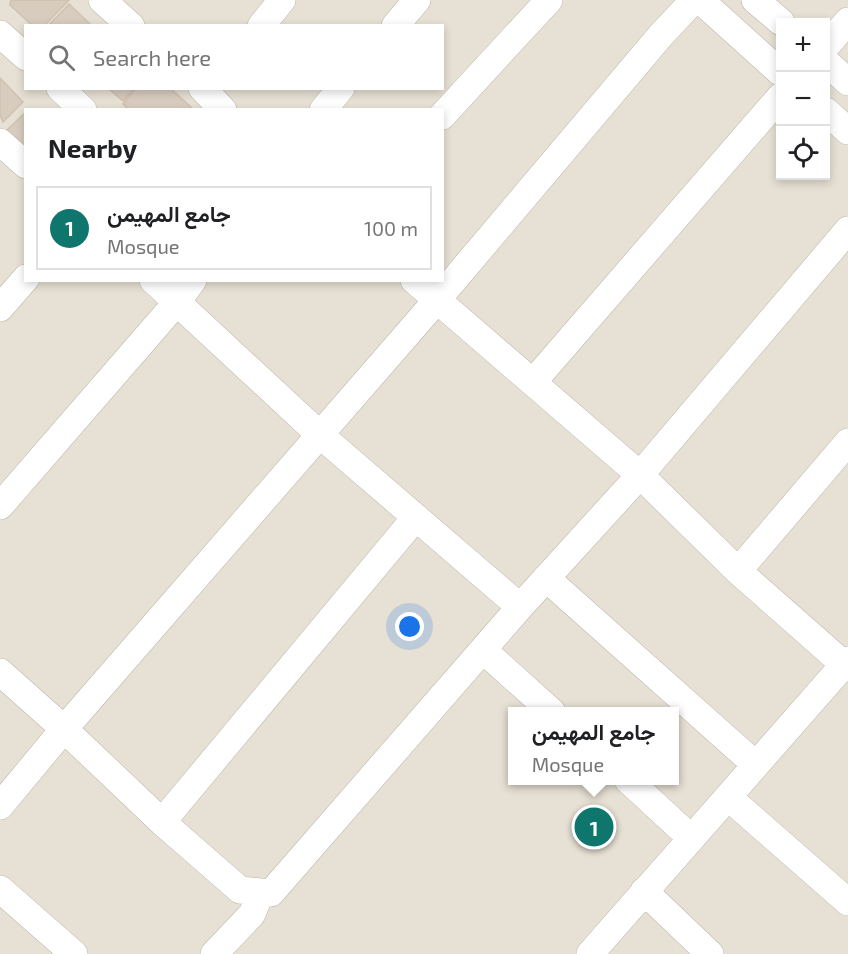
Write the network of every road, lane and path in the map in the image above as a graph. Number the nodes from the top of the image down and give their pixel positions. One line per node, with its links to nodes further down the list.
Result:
1 (282, 0): 11 (street)
2 (417, 0): 12 (street)
3 (549, 0): 24 (street)
4 (694, 0): 34 (street)
5 (700, 0): 17 (street)
6 (755, 0): 8 (street)
7 (107, 2): 10 (street)
8 (776, 18)
9 (848, 21): 14 (street)
10 (129, 24)
11 (263, 24)
12 (397, 24)
13 (0, 34): 15 (street)
14 (830, 41)
15 (24, 55)
16 (830, 66): 18 (street)
17 (776, 68)
18 (848, 82)
19 (62, 90): 22 (street)
20 (339, 90): 23 (street)
21 (776, 102): 37 (street)
22 (81, 108)
23 (325, 108)
24 (444, 114)
25 (830, 115): 26 (street)
26 (848, 131)
27 (0, 142): 28 (street)
28 (24, 163)
29 (848, 230): 40 (street)
30 (24, 280): 36 (street)
31 (155, 282): 35 (street)
32 (192, 282): 35 (street)
33 (416, 282): 34 (street)
34 (437, 300): 37 (street); 38 (street)
35 (177, 302): 38 (street); 41 (street)
36 (0, 308)
37 (533, 382): 40 (street)
38 (319, 434): 42 (street); 50 (street)
39 (848, 442): 43 (street)
40 (640, 475): 43 (street); 44 (street)
41 (0, 506)
42 (416, 517): 45 (street); 55 (street)
43 (738, 571): 47 (street)
44 (546, 578): 45 (street); 51 (street)
45 (520, 607): 46 (street)
46 (483, 650): 49 (street); 59 (street)
47 (847, 664): 51 (street)
48 (0, 672): 50 (street)
49 (547, 707)
50 (64, 729): 54 (street); 55 (street)
51 (756, 765): 53 (street)
52 (633, 785): 56 (street)
53 (728, 797): 56 (street); 60 (street)
54 (0, 806)
55 (162, 822): 59 (street)
56 (691, 838): 58 (street)
57 (0, 889): 61 (street)
58 (644, 891): 63 (street); 64 (street)
59 (261, 892): 62 (street)
60 (848, 902)
61 (74, 954)
62 (214, 954)
63 (590, 954)
64 (710, 954)

